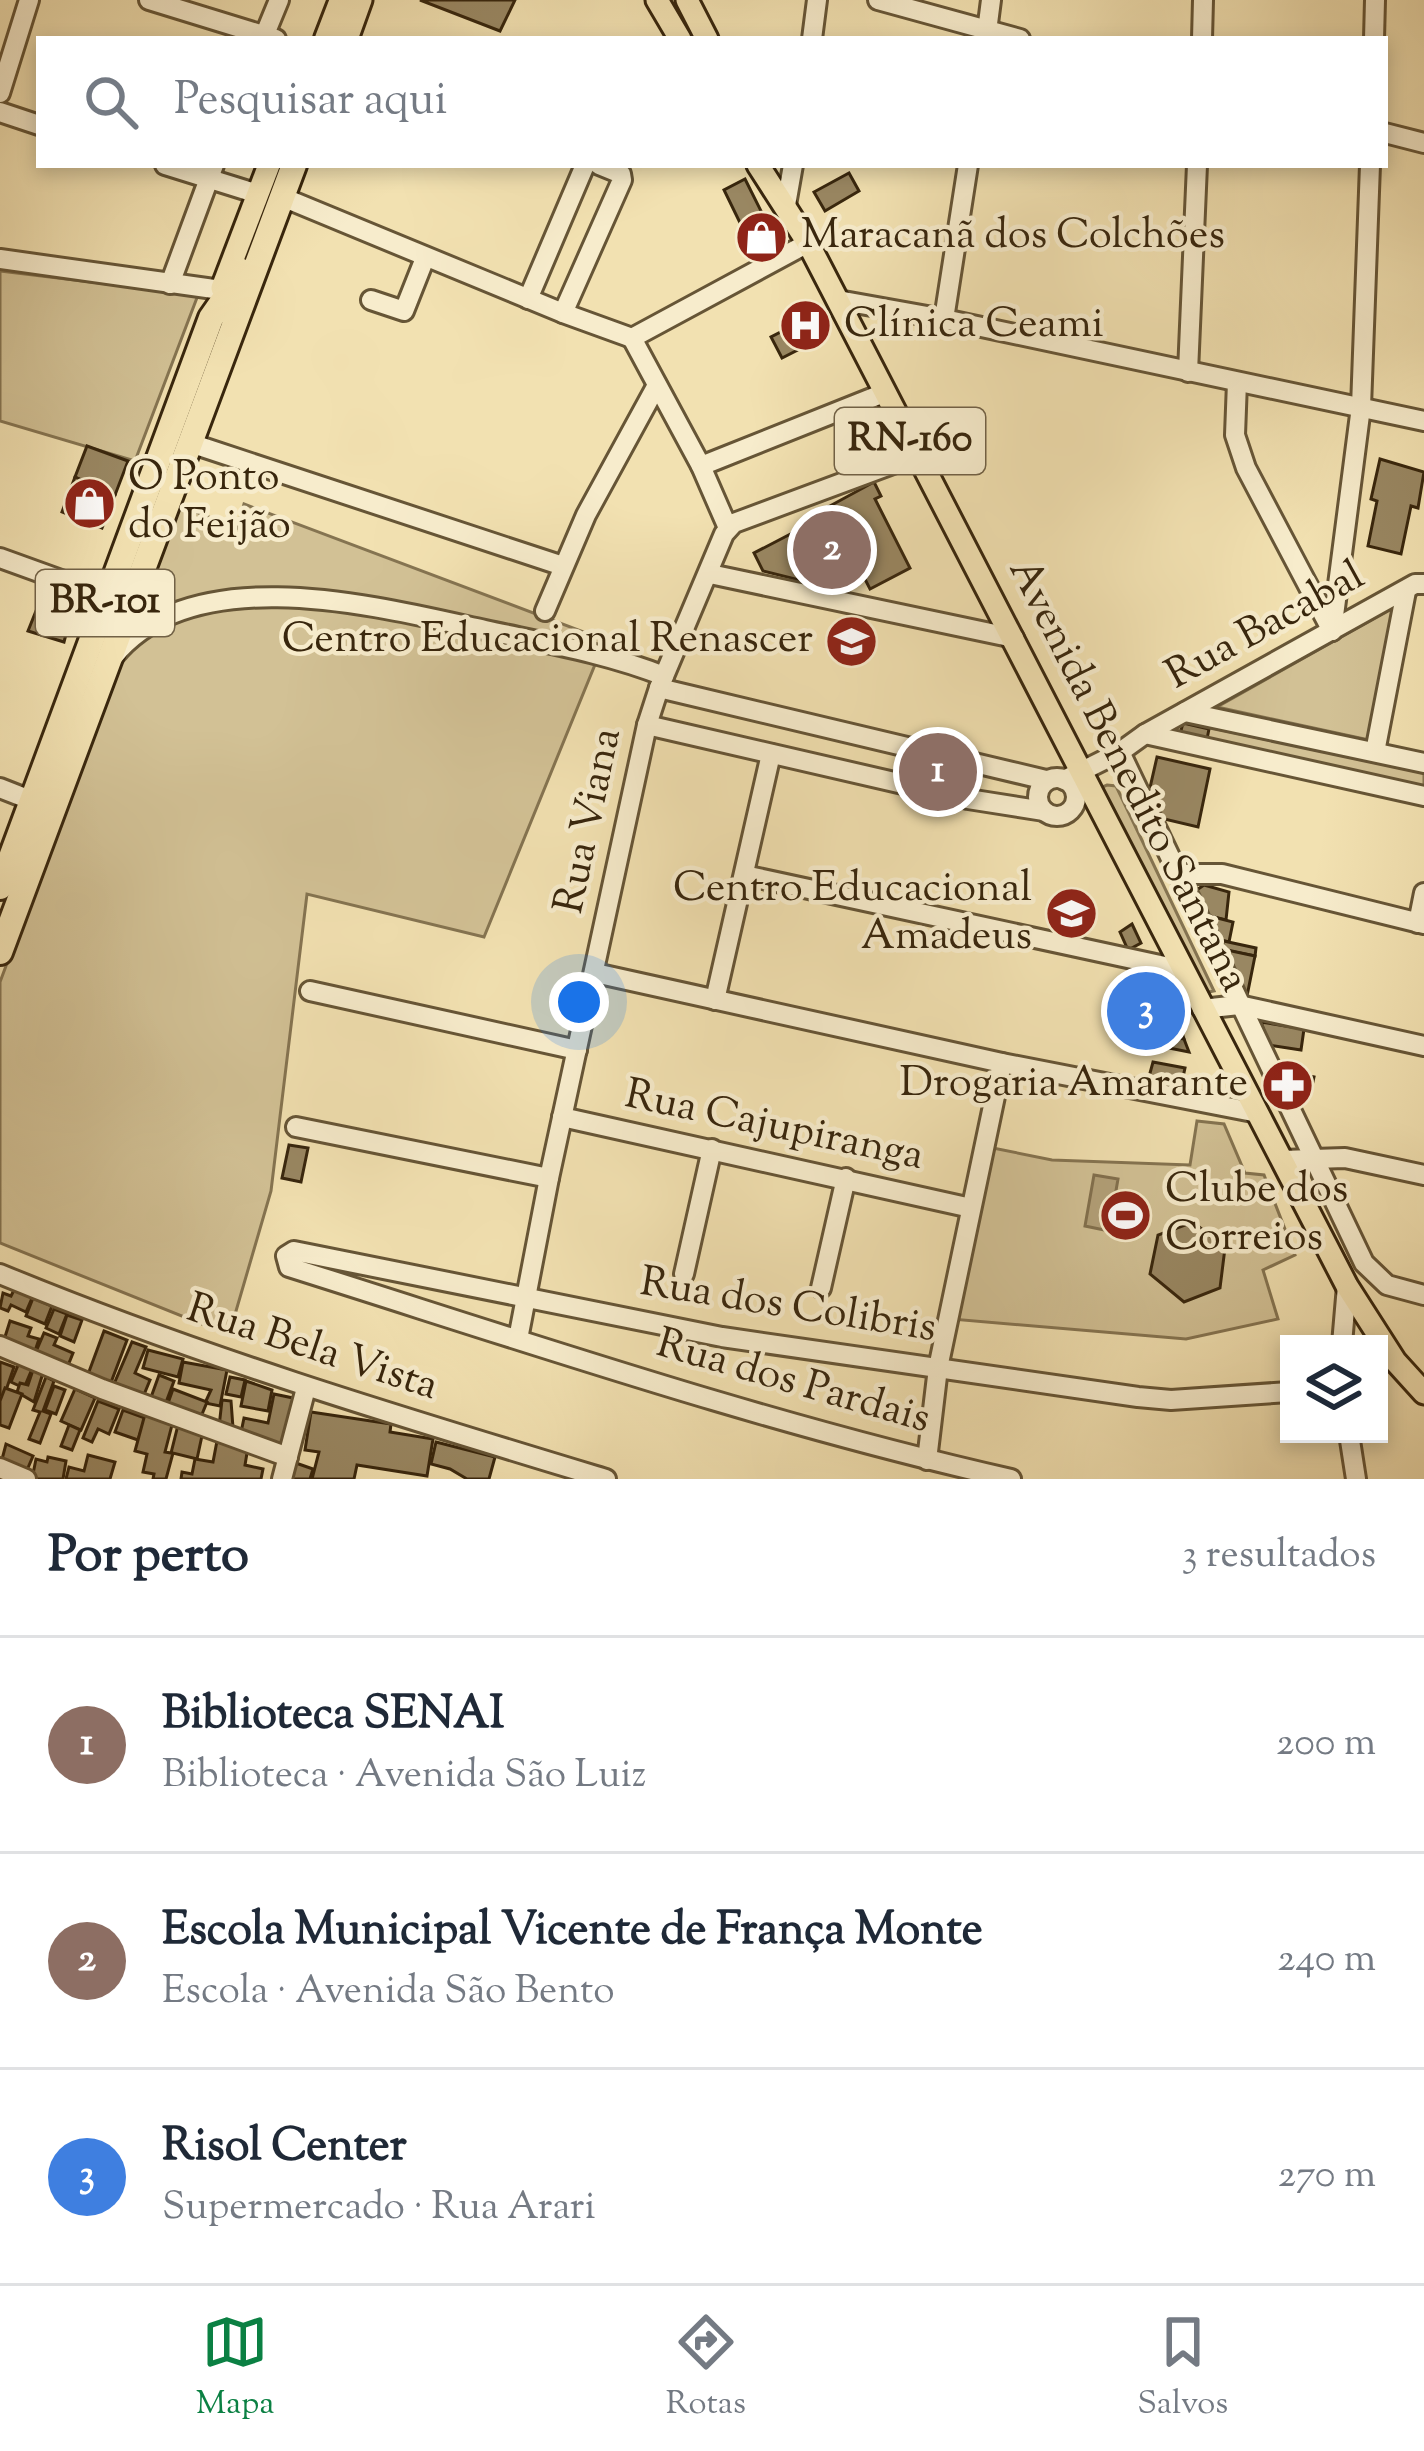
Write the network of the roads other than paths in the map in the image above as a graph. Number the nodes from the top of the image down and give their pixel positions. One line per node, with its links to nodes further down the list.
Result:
1 (28, 0): 25 (street)
2 (149, 0): 15 (street)
3 (279, 0): 16 (street)
4 (332, 0): 17 (main road)
5 (342, 0): 18 (highway)
6 (359, 0): 19 (highway)
7 (657, 0): 20 (main road)
8 (687, 0): 21 (main road)
9 (818, 0): 22 (street)
10 (878, 0): 14 (street)
11 (991, 0): 14 (street)
12 (1204, 0): 23 (street)
13 (1375, 0): 24 (street)
14 (986, 35)
15 (262, 36)
16 (269, 36)
17 (318, 36)
18 (329, 36)
19 (346, 36)
20 (678, 36)
21 (705, 36)
22 (812, 36)
23 (1202, 36)
24 (1374, 36)
25 (0, 93)
26 (0, 112): 27 (street)
27 (36, 124)
28 (1388, 134): 29 (street)
29 (1424, 143)
30 (269, 168): 41 (main road, BR-101)
31 (279, 168): 41 (highway, BR-101)
32 (295, 168): 41 (highway, BR-101)
33 (584, 168): 48 (street)
34 (606, 168): 51 (street)
35 (763, 168): 42 (main road, Avenida Benedito Santana / RN-160)
36 (792, 168): 42 (street)
37 (968, 168): 52 (street)
38 (1197, 168): 55 (street)
39 (1370, 168): 59 (street)
40 (211, 172): 41 (street); 46 (street)
41 (274, 196): 44 (street); 47 (main road, BR-101); 53 (highway, BR-101)
42 (780, 196): 43 (main road, Avenida Benedito Santana / RN-160)
43 (808, 243): 50 (main road, Avenida Benedito Santana / RN-160); 54 (street)
44 (424, 257): 48 (street); 49 (street)
45 (0, 259): 46 (street)
46 (170, 284): 47 (street)
47 (221, 290): 53 (main road, BR-101)
48 (528, 299): 51 (street)
49 (370, 300)
50 (838, 300): 52 (street); 58 (main road, Avenida Benedito Santana / RN-160)
51 (563, 313): 54 (street)
52 (944, 319): 55 (street)
53 (221, 324): 61 (highway, BR-101); 69 (highway, BR-101)
54 (632, 338): 57 (street)
55 (1188, 372): 56 (street)
56 (1237, 382): 59 (street); 71 (street)
57 (657, 385): 63 (street); 66 (street)
58 (884, 393): 62 (main road, Avenida Benedito Santana / RN-160); 63 (street)
59 (1361, 407): 60 (street); 71 (street)
60 (1424, 421)
61 (190, 442): 66 (street); 73 (highway, BR-101)
62 (917, 455): 64 (street); 72 (main road, Avenida Benedito Santana / RN-160)
63 (700, 466): 64 (street)
64 (728, 528): 67 (street, Rua Viana)
65 (0, 558): 69 (street)
66 (562, 566): 70 (street)
67 (710, 574): 72 (street); 74 (street, Rua Viana)
68 (1415, 588): 71 (street, Rua Bacabal); 79 (street)
69 (108, 597): 85 (highway, BR-101)
70 (544, 611)
71 (1332, 631): 75 (street, Rua Bacabal)
72 (1014, 638): 82 (main road, Avenida Benedito Santana / RN-160)
73 (104, 670): 74 (street); 94 (highway, BR-101)
74 (661, 682): 76 (street, Rua Viana); 82 (street)
75 (1185, 712): 77 (street, Rua Bacabal); 79 (street)
76 (647, 725): 80 (street); 96 (street, Rua Viana)
77 (1144, 734): 78 (street, Rua Bacabal); 84 (street)
78 (1120, 752): 82 (street, Rua Bacabal); 89 (street)
79 (1375, 752): 81 (street)
80 (771, 754): 86 (street); 90 (street)
81 (1424, 763)
82 (1064, 777): 86 (street); 87 (street); 88 (main road, Avenida Benedito Santana / RN-160)
83 (0, 788): 85 (street)
84 (1424, 796)
85 (33, 801): 91 (highway, BR-101)
86 (1044, 812): 87 (street)
87 (1070, 812): 88 (street)
88 (1102, 813): 95 (main road, Avenida Benedito Santana / RN-160)
89 (1178, 874): 93 (street); 99 (street)
90 (744, 875): 95 (street); 98 (street)
91 (0, 887)
92 (1424, 893): 93 (street)
93 (1421, 923)
94 (0, 952)
95 (1183, 970): 100 (main road, Avenida Benedito Santana / RN-160)
96 (595, 973): 98 (street); 102 (street, Rua Viana)
97 (310, 991): 102 (street)
98 (715, 1000): 103 (street)
99 (1239, 1005): 100 (street); 101 (street); 108 (street)
100 (1202, 1009): 104 (main road, Avenida Benedito Santana / RN-160)
101 (1424, 1046)
102 (577, 1050): 105 (street, Rua Viana)
103 (1002, 1064): 104 (street); 113 (street)
104 (1258, 1113): 109 (main road, Avenida Benedito Santana / RN-160)
105 (562, 1118): 107 (street, Rua Cajupiranga); 111 (street, Rua Viana)
106 (296, 1127): 111 (street)
107 (712, 1149): 112 (street, Rua Cajupiranga); 116 (street)
108 (1314, 1156): 109 (street); 110 (street); 119 (street)
109 (1282, 1160): 117 (main road, Avenida Benedito Santana / RN-160)
110 (1424, 1175)
111 (549, 1178): 120 (street, Rua Viana)
112 (846, 1178): 113 (street, Rua Cajupiranga); 118 (street)
113 (970, 1208): 124 (street)
114 (285, 1259): 120 (street, Rua dos Colibris); 122 (street, Rua dos Pardais)
115 (0, 1274): 125 (street, Rua Bela Vista)
116 (684, 1274)
117 (1347, 1286): 121 (street); 126 (main road, Avenida Benedito Santana / RN-160)
118 (821, 1288)
119 (1424, 1295)
120 (525, 1299): 122 (street, Rua Viana); 124 (street, Rua dos Colibris)
121 (1343, 1335)
122 (518, 1339): 130 (street, Rua dos Pardais)
123 (0, 1346): 129 (street)
124 (938, 1368): 127 (street, Rua dos Colibris); 130 (street)
125 (306, 1388): 129 (street); 134 (street, Rua Bela Vista)
126 (1424, 1393)
127 (1280, 1394)
128 (1350, 1443): 136 (street)
129 (288, 1456): 133 (street)
130 (927, 1460): 135 (street, Rua dos Pardais)
131 (0, 1468): 132 (street)
132 (26, 1479)
133 (282, 1479)
134 (606, 1479)
135 (1011, 1479)
136 (1356, 1479)

